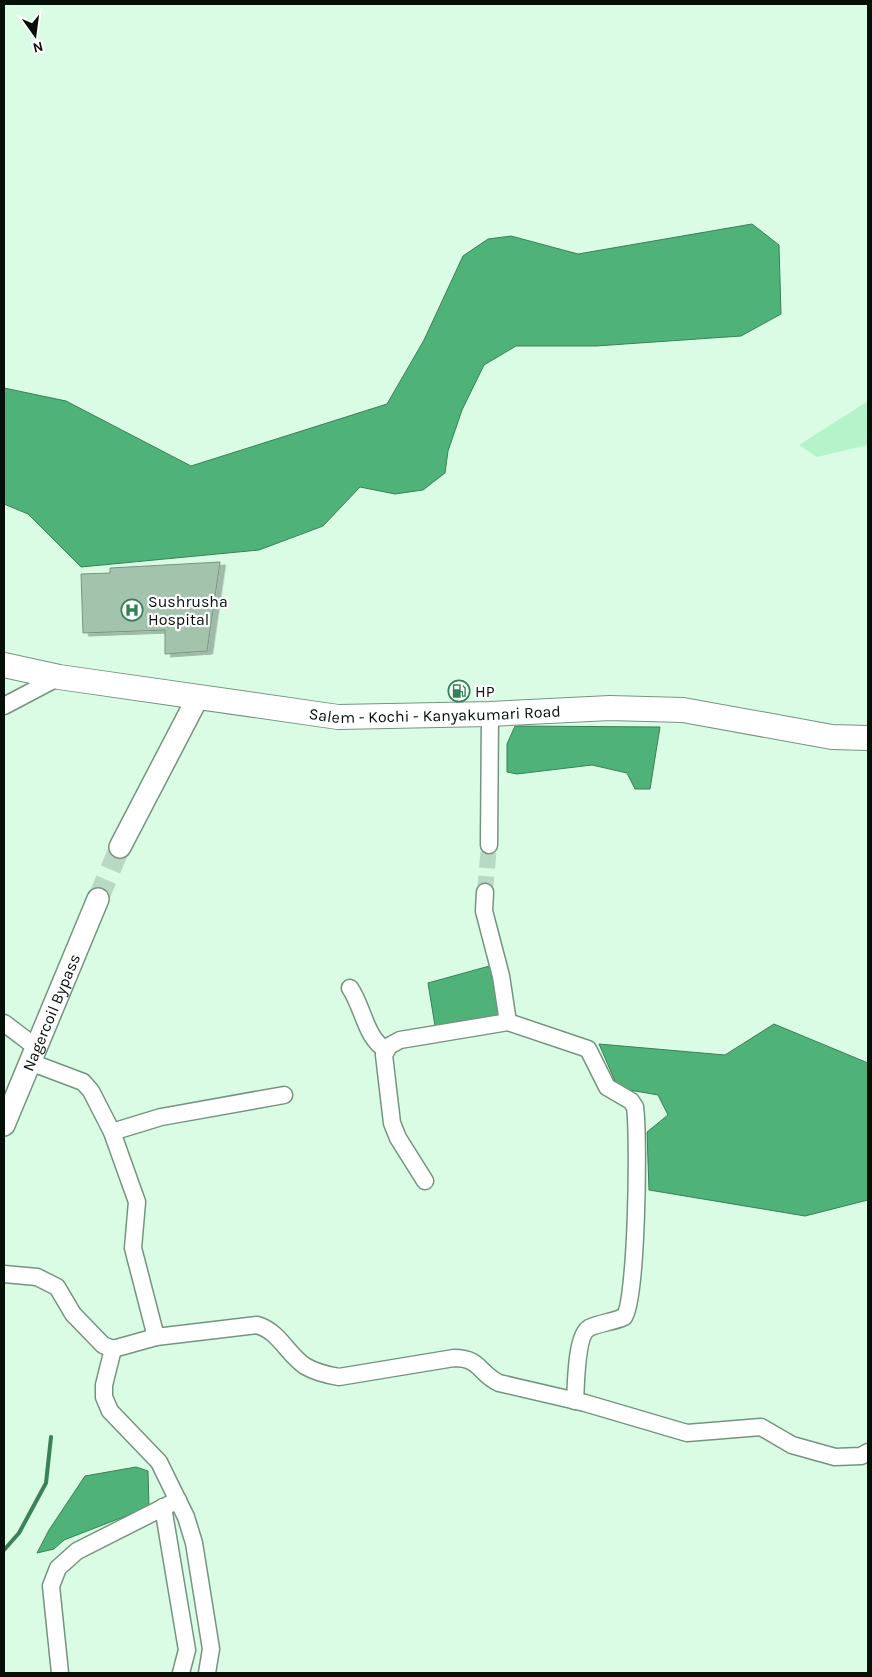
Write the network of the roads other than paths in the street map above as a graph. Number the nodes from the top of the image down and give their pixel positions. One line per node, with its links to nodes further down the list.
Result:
1 (4, 665): 2 (highway, Salem - Kochi - Kanyakumari Road)
2 (59, 677): 3 (highway, Salem - Kochi - Kanyakumari Road); 4 (street)
3 (197, 699): 5 (highway, Salem - Kochi - Kanyakumari Road); 8 (main road)
4 (4, 706)
5 (490, 714): 6 (highway, Salem - Kochi - Kanyakumari Road); 7 (street)
6 (868, 738)
7 (489, 845)
8 (120, 847)
9 (485, 892): 12 (street)
10 (98, 899): 15 (main road, Nagercoil Bypass)
11 (350, 988): 14 (street)
12 (508, 1022): 14 (street); 23 (street)
13 (4, 1023): 15 (street)
14 (386, 1050): 19 (street)
15 (33, 1055): 17 (main road, Nagercoil Bypass); 18 (street)
16 (284, 1095): 18 (street)
17 (4, 1125)
18 (112, 1132): 21 (street)
19 (424, 1181)
20 (4, 1274): 22 (street)
21 (156, 1337): 22 (street); 23 (street)
22 (112, 1349): 25 (street)
23 (575, 1401): 24 (street)
24 (866, 1456)
25 (170, 1503): 26 (street); 27 (street); 28 (street)
26 (60, 1673)
27 (181, 1673)
28 (207, 1673)

